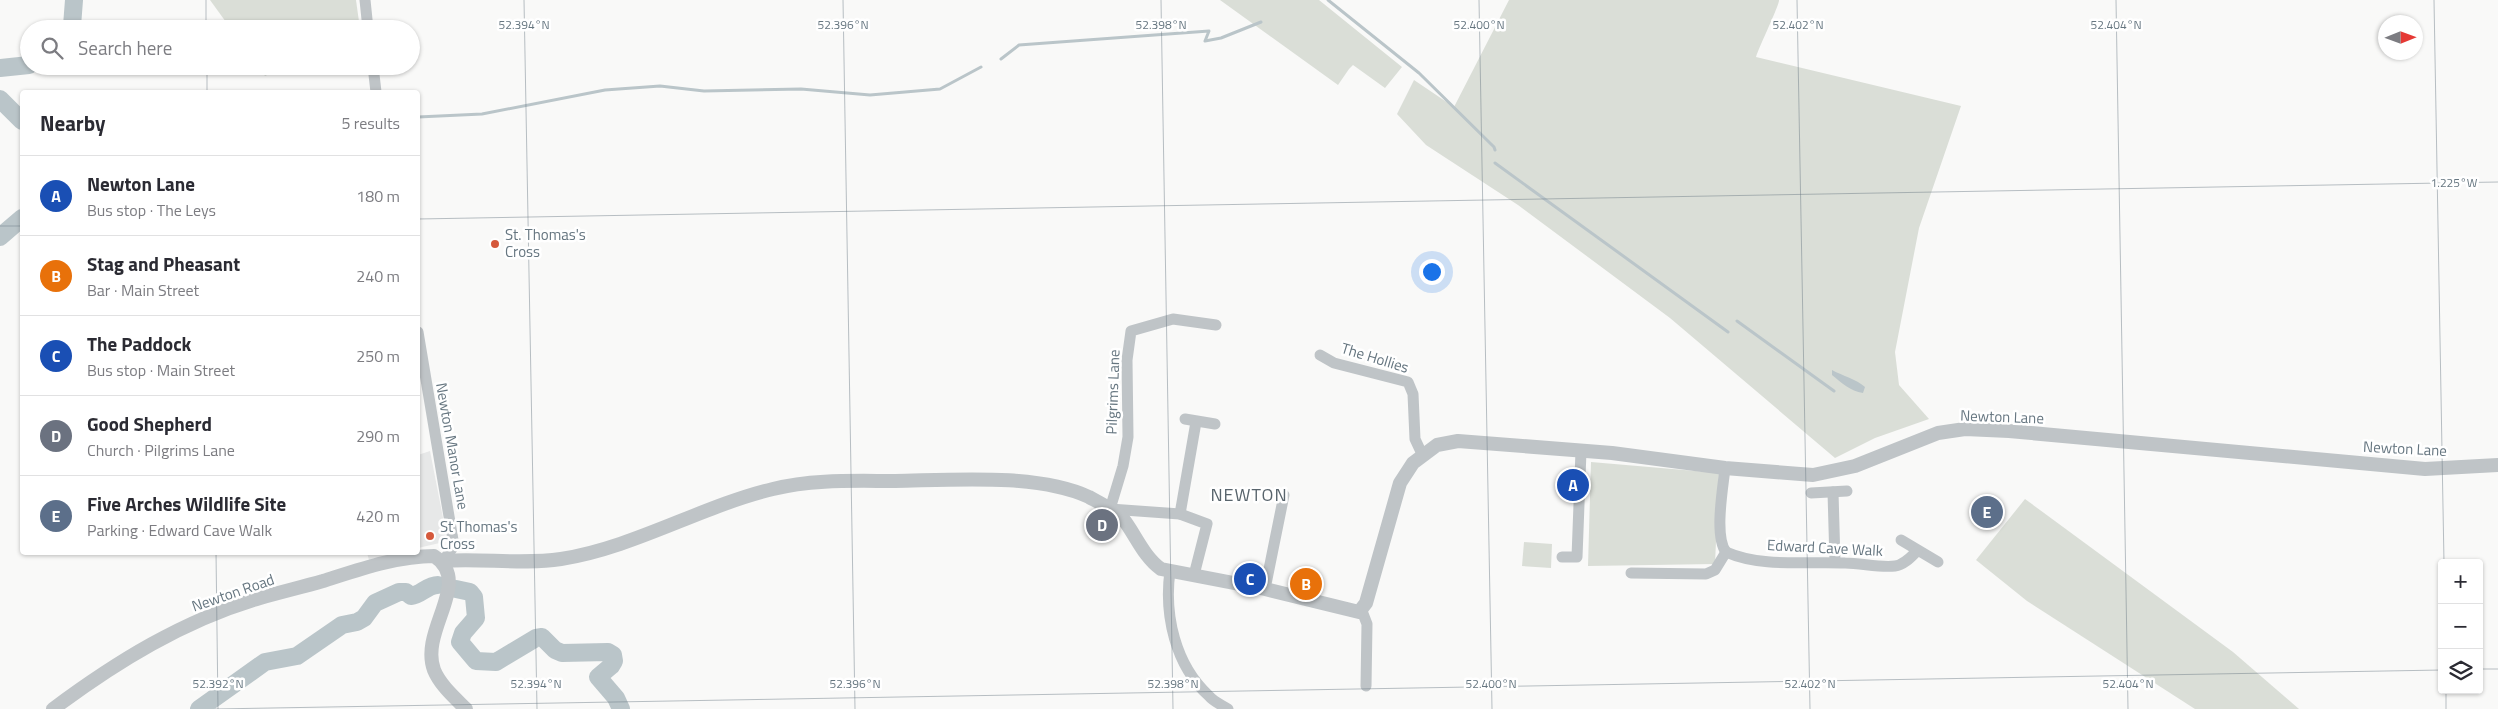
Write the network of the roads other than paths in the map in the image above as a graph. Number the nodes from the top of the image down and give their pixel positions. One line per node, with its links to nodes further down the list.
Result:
1 (365, 0): 2 (street)
2 (367, 20)
3 (374, 75): 4 (street)
4 (376, 90)
5 (1216, 325): 17 (street, Pilgrims Lane)
6 (420, 344): 23 (street, Newton Manor Lane)
7 (1320, 355): 10 (street, The Hollies)
8 (1214, 424): 18 (street)
9 (1581, 452): 10 (street, Newton Lane); 12 (street, Newton Lane); 22 (street)
10 (1422, 454): 30 (street, Newton Lane)
11 (2493, 465): 12 (street, Newton Lane)
12 (1725, 468): 21 (street)
13 (1847, 491): 14 (street)
14 (1833, 492): 15 (street); 24 (street)
15 (1811, 493)
16 (1284, 495): 29 (street)
17 (1110, 509): 18 (street); 23 (street, Newton Road); 26 (street)
18 (1180, 514): 28 (street)
19 (1902, 540): 20 (street)
20 (1917, 551): 24 (street, Edward Cave Walk); 25 (street)
21 (1726, 552): 24 (street, Edward Cave Walk); 27 (street)
22 (1562, 557)
23 (443, 561): 32 (street, Newton Road); 33 (street)
24 (1835, 562)
25 (1938, 562)
26 (1170, 571): 28 (street); 34 (street)
27 (1631, 573)
28 (1194, 575): 29 (street)
29 (1265, 589): 30 (street)
30 (1359, 611): 31 (street)
31 (1366, 686)
32 (53, 709)
33 (466, 709)
34 (1228, 709)

